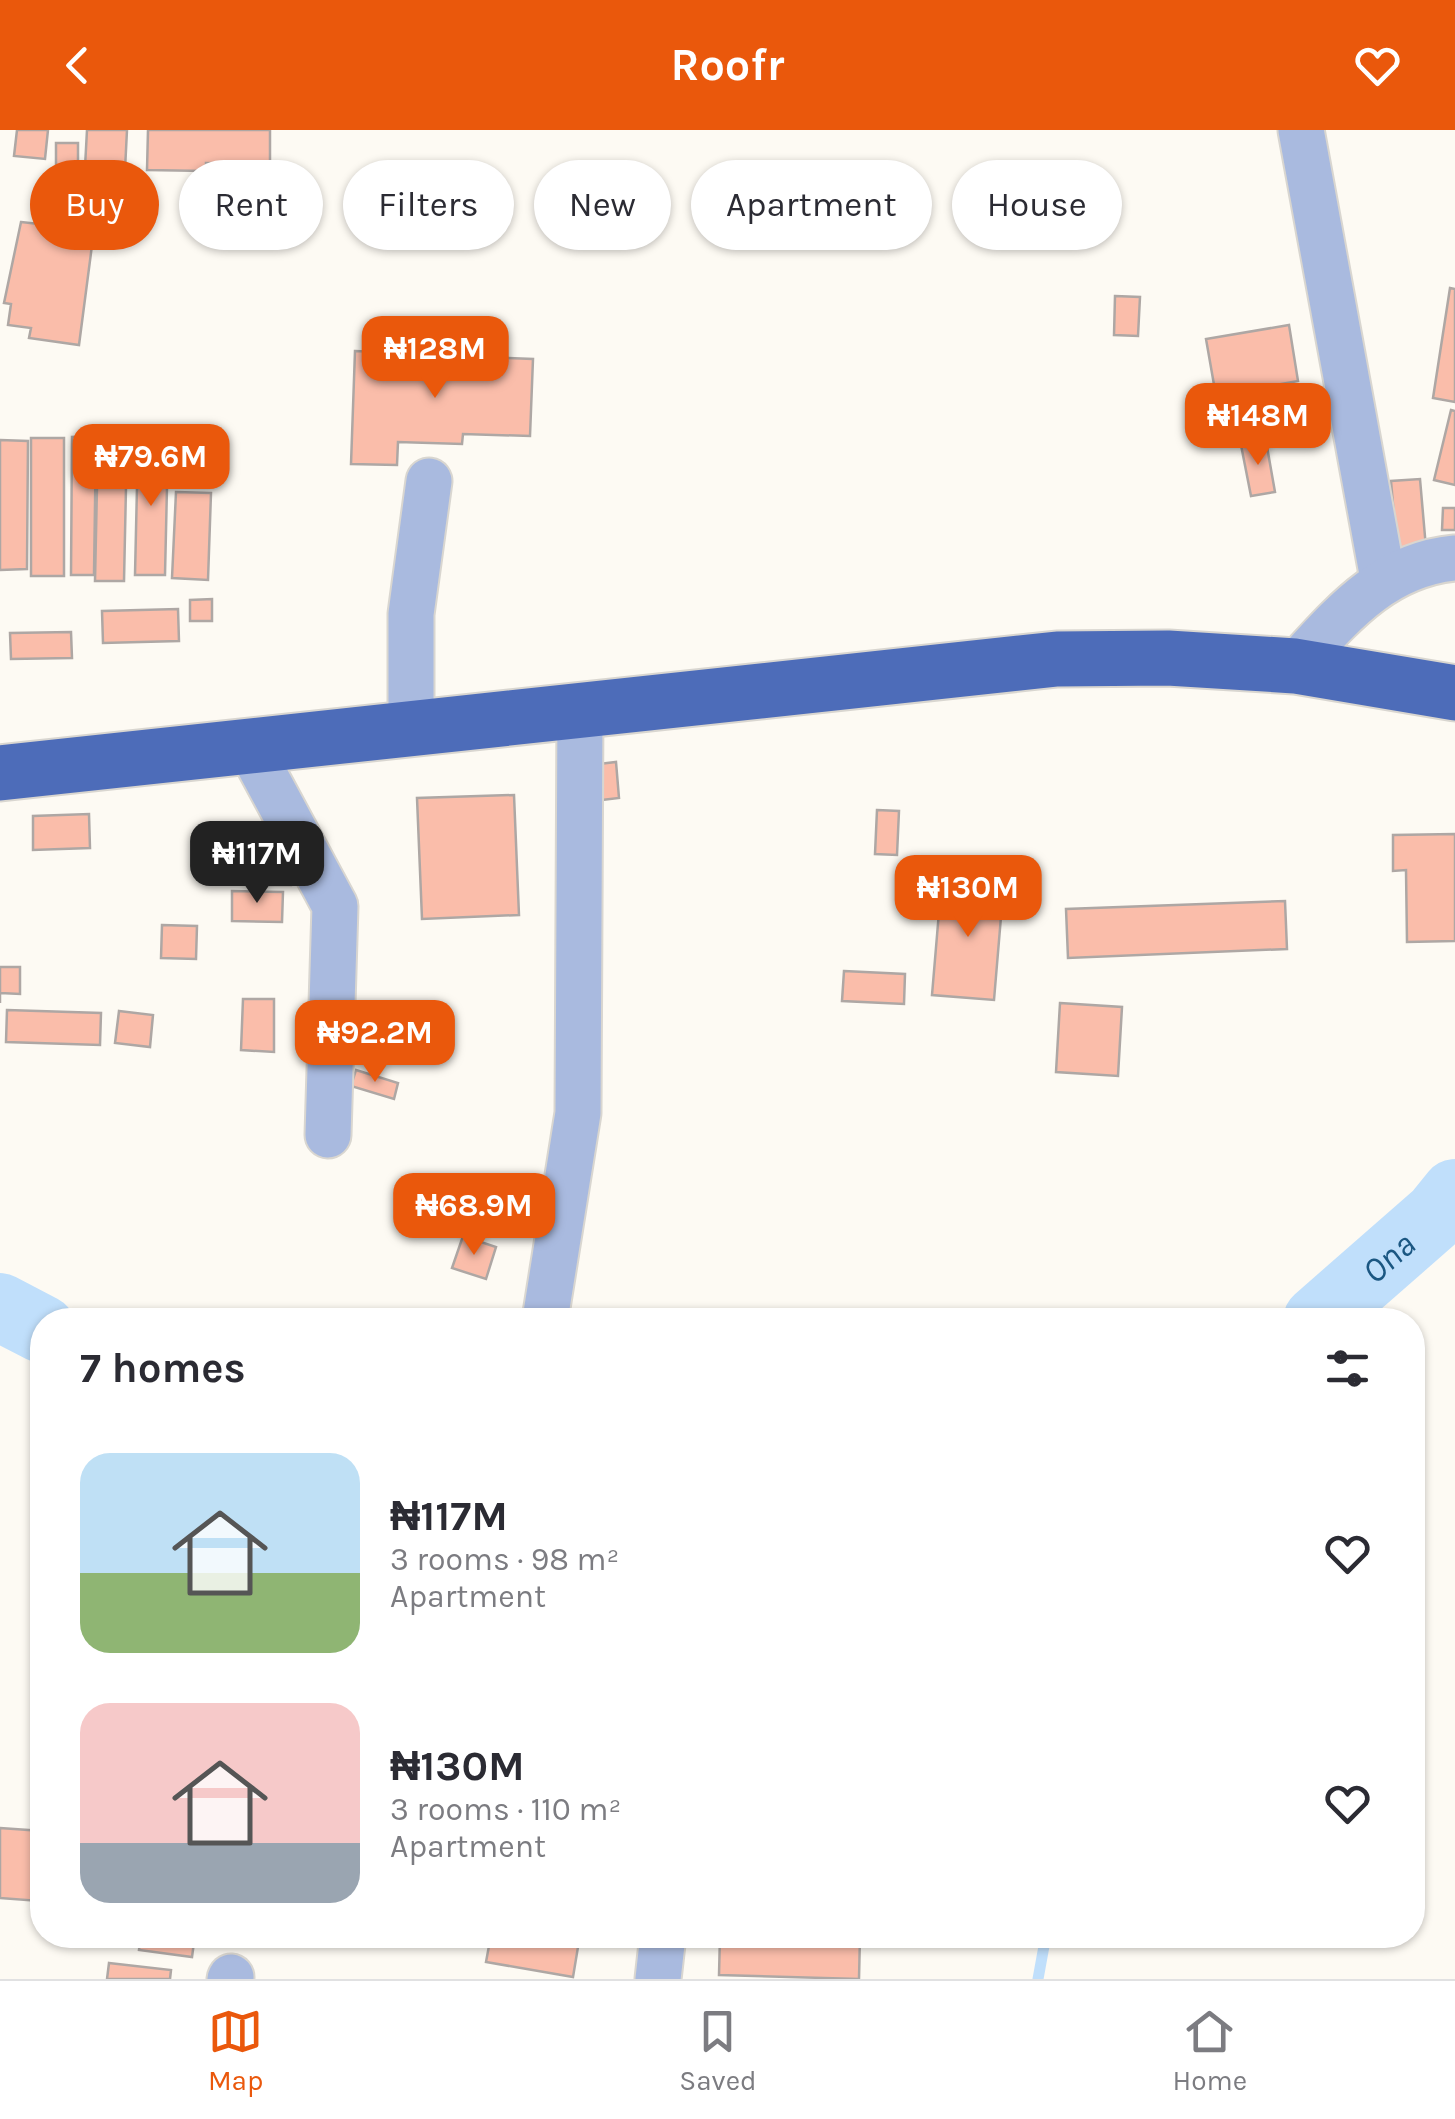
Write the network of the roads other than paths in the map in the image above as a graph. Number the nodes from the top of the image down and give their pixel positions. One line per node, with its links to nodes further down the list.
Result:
1 (1301, 130): 4 (street)
2 (429, 481): 8 (street)
3 (1455, 558): 4 (street)
4 (1384, 579): 5 (street)
5 (1295, 666): 6 (highway); 7 (highway)
6 (1455, 694)
7 (580, 709): 8 (highway); 12 (street)
8 (411, 730): 9 (highway)
9 (249, 746): 10 (highway); 11 (street)
10 (0, 773)
11 (328, 1135)
12 (547, 1308)
13 (662, 1948): 14 (street)
14 (658, 1979)

